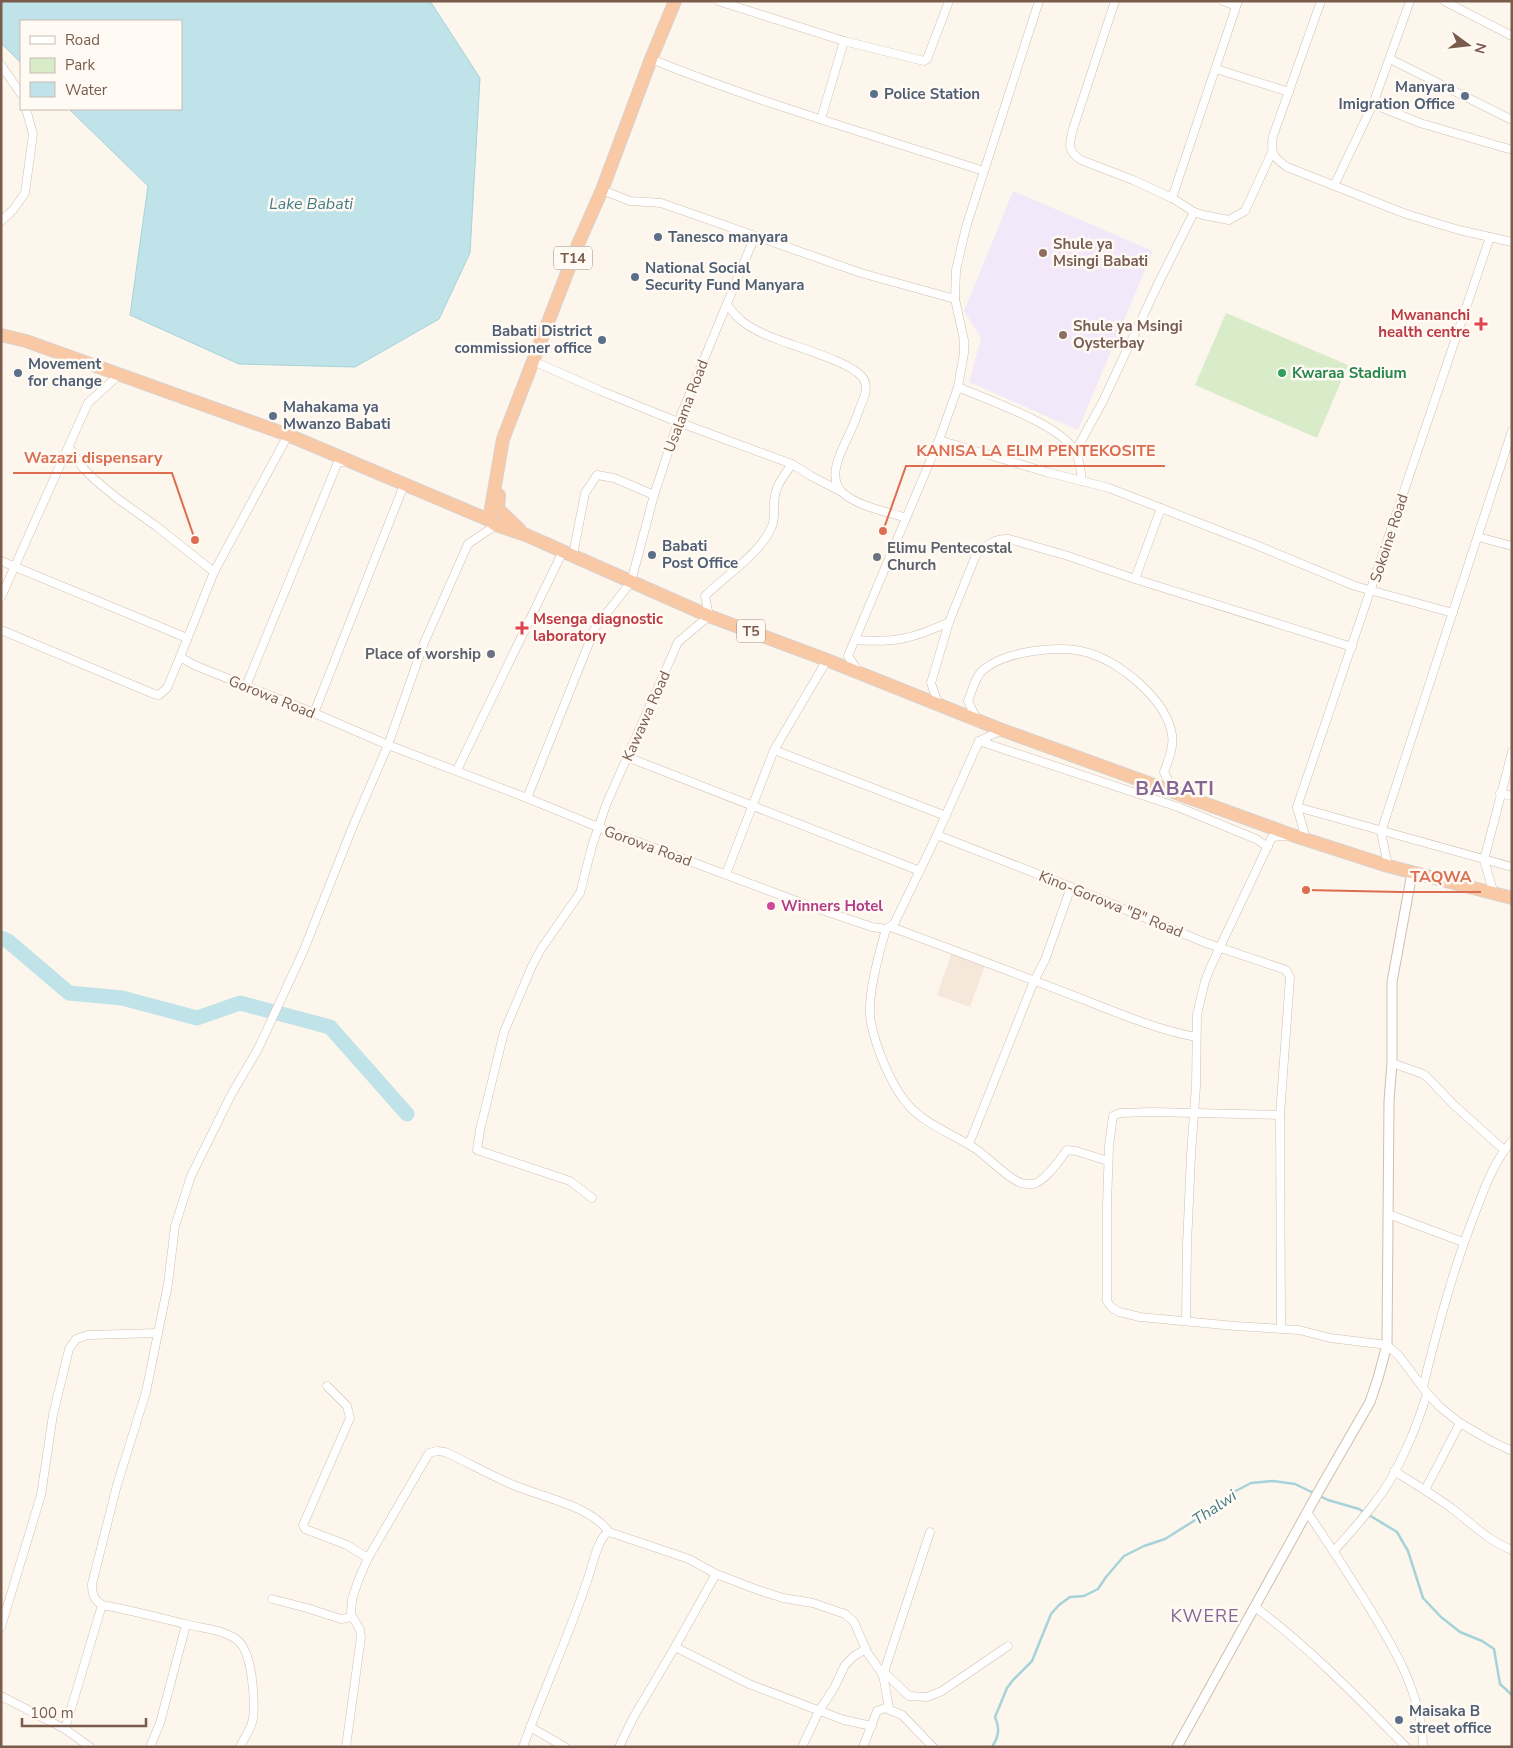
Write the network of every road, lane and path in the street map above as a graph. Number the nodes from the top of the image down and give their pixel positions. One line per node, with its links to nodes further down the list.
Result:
1 (675, 1): 13 (highway, T14)
2 (718, 1): 12 (street)
3 (949, 1): 12 (street)
4 (1039, 1): 25 (street)
5 (1115, 1): 28 (street)
6 (1223, 1): 10 (street)
7 (1321, 1): 17 (street)
8 (1410, 1): 14 (street)
9 (1444, 1): 11 (street)
10 (1237, 3): 16 (street)
11 (1512, 36)
12 (844, 41): 21 (street)
13 (651, 59): 21 (street); 27 (highway, T14)
14 (1390, 60): 19 (street); 22 (street)
15 (1, 65): 18 (street)
16 (1216, 69): 17 (street); 28 (street)
17 (1289, 92): 24 (street)
18 (20, 93)
19 (1373, 104): 23 (street); 26 (street)
20 (26, 110): 30 (street)
21 (821, 119): 25 (street)
22 (1512, 120)
23 (1512, 150)
24 (1272, 152): 26 (street); 29 (street)
25 (984, 171): 34 (street)
26 (1334, 186): 32 (street)
27 (602, 190): 31 (street); 37 (highway, T14)
28 (1172, 198): 29 (street)
29 (1194, 212): 46 (street)
30 (1, 221)
31 (755, 236): 34 (street); 35 (street, Usalama Road)
32 (1490, 237): 33 (street); 65 (street, Sokoine Road)
33 (1512, 242)
34 (955, 299): 39 (street)
35 (727, 304): 40 (street, Usalama Road); 51 (street)
36 (1, 335): 38 (highway, T5)
37 (533, 361): 40 (street); 43 (highway, T14)
38 (120, 374): 42 (highway, T5); 45 (street)
39 (958, 387): 44 (street); 46 (street)
40 (678, 422): 48 (street); 52 (street, Usalama Road)
41 (1512, 431): 57 (street)
42 (288, 436): 47 (highway, T5); 62 (street)
43 (503, 439): 55 (highway, T14); 56 (highway, T14)
44 (939, 440): 49 (street); 54 (street)
45 (69, 447): 61 (street); 62 (street)
46 (1075, 452): 49 (street)
47 (356, 463): 50 (highway, T5); 77 (street)
48 (792, 464): 51 (street); 68 (street)
49 (1082, 481): 53 (street)
50 (404, 485): 55 (highway, T5); 79 (street)
51 (840, 491): 54 (street)
52 (654, 495): 59 (street); 64 (street, Usalama Road)
53 (1161, 508): 63 (street); 65 (street)
54 (906, 518): 72 (street)
55 (492, 522): 56 (highway, T5); 83 (street)
56 (526, 535): 59 (highway, T5)
57 (1478, 537): 58 (street); 67 (street)
58 (1512, 546)
59 (568, 553): 64 (highway, T5); 87 (street)
60 (1, 561): 61 (street)
61 (15, 567): 66 (street); 71 (street)
62 (214, 572): 71 (street)
63 (1136, 579): 69 (street); 73 (street)
64 (631, 582): 68 (highway, T5); 91 (street)
65 (1371, 592): 67 (street); 73 (street, Sokoine Road)
66 (1, 597)
67 (1453, 613): 98 (street)
68 (709, 616): 75 (highway, T5); 86 (street, Kawawa Road)
69 (949, 622): 72 (street); 78 (street)
70 (1, 630): 74 (street)
71 (187, 638): 74 (street)
72 (854, 640): 76 (street)
73 (1352, 647): 95 (street, Sokoine Road)
74 (180, 658): 77 (street, Gorowa Road)
75 (828, 660): 76 (highway, T5); 84 (street)
76 (860, 674): 78 (highway, T5)
77 (246, 686): 79 (street, Gorowa Road)
78 (940, 706): 80 (highway, T5)
79 (314, 713): 83 (street, Gorowa Road)
80 (978, 722): 81 (highway, T5); 88 (street)
81 (1002, 730): 82 (street); 88 (highway, T5)
82 (978, 741): 94 (street); 96 (street)
83 (388, 745): 87 (street, Gorowa Road); 128 (street)
84 (774, 750): 93 (street); 96 (street)
85 (1512, 752): 89 (street)
86 (628, 758): 93 (street); 97 (street, Kawawa Road)
87 (457, 770): 91 (street, Gorowa Road)
88 (1174, 792): 92 (highway, T5)
89 (1500, 794): 90 (street); 103 (street)
90 (1512, 796)
91 (528, 798): 97 (street, Gorowa Road)
92 (1197, 800): 94 (street); 100 (highway, T5)
93 (752, 806): 106 (street); 108 (street)
94 (1178, 807): 102 (street)
95 (1297, 808): 98 (street); 101 (street)
96 (946, 816): 99 (street)
97 (598, 827): 108 (street, Gorowa Road); 123 (street, Kawawa Road)
98 (1381, 832): 103 (street); 104 (street)
99 (937, 835): 106 (street); 109 (street, Kino-Gorowa "B" Road)
100 (1292, 835): 101 (highway, T5); 102 (street)
101 (1306, 839): 104 (highway, T5)
102 (1268, 847): 113 (street)
103 (1484, 860): 105 (street); 110 (street)
104 (1388, 866): 107 (highway, T5)
105 (1512, 867)
106 (920, 872): 112 (street)
107 (1412, 873): 110 (highway, T5); 116 (street)
108 (726, 874): 112 (street, Gorowa Road)
109 (1071, 887): 113 (street, Kino-Gorowa "B" Road); 114 (street)
110 (1494, 894): 111 (highway, T5)
111 (1512, 898)
112 (888, 928): 114 (street, Gorowa Road); 120 (street)
113 (1219, 948): 115 (street); 118 (street, Kino-Gorowa "B" Road)
114 (1034, 981): 115 (street, Gorowa Road); 120 (street)
115 (1196, 1037): 117 (street)
116 (1392, 1063): 121 (street); 124 (street)
117 (1193, 1113): 118 (street); 122 (street); 126 (street)
118 (1280, 1114): 127 (street)
119 (1512, 1141): 121 (street)
120 (969, 1144): 122 (street)
121 (1504, 1150): 125 (street)
122 (1108, 1162): 126 (street)
123 (592, 1198)
124 (1388, 1214): 125 (street); 129 (street)
125 (1463, 1242): 131 (street)
126 (1186, 1320): 127 (street)
127 (1280, 1328): 129 (street)
128 (158, 1334): 144 (street); 148 (street)
129 (1387, 1345): 131 (street); 136 (street)
130 (327, 1386): 141 (street)
131 (1425, 1390): 132 (street); 134 (street)
132 (1460, 1423): 133 (street); 135 (street)
133 (1512, 1451)
134 (1394, 1471): 135 (street); 140 (street)
135 (1425, 1490): 139 (street)
136 (1307, 1512): 140 (street); 145 (street)
137 (609, 1532): 141 (street); 142 (street); 157 (street)
138 (930, 1532): 152 (street)
139 (1512, 1550)
140 (1334, 1551): 171 (street)
141 (368, 1558): 146 (street)
142 (716, 1574): 150 (street); 151 (street)
143 (272, 1600): 146 (street)
144 (102, 1605): 147 (street); 158 (street)
145 (1255, 1607): 169 (street); 170 (street)
146 (352, 1617): 162 (street)
147 (186, 1625): 160 (street); 161 (street)
148 (1, 1627)
149 (1008, 1646): 152 (street)
150 (675, 1647): 155 (street); 165 (street)
151 (866, 1649): 152 (street); 155 (street)
152 (883, 1673): 154 (street)
153 (1, 1696): 158 (street)
154 (889, 1708): 156 (street); 168 (street)
155 (819, 1711): 156 (street); 166 (street)
156 (872, 1726): 167 (street)
157 (530, 1727): 163 (street); 164 (street)
158 (65, 1729): 159 (street)
159 (90, 1747)
160 (150, 1747)
161 (240, 1747)
162 (346, 1747)
163 (523, 1747)
164 (565, 1747)
165 (619, 1747)
166 (802, 1747)
167 (864, 1747)
168 (932, 1747)
169 (1177, 1747)
170 (1406, 1747)
171 (1423, 1747)

